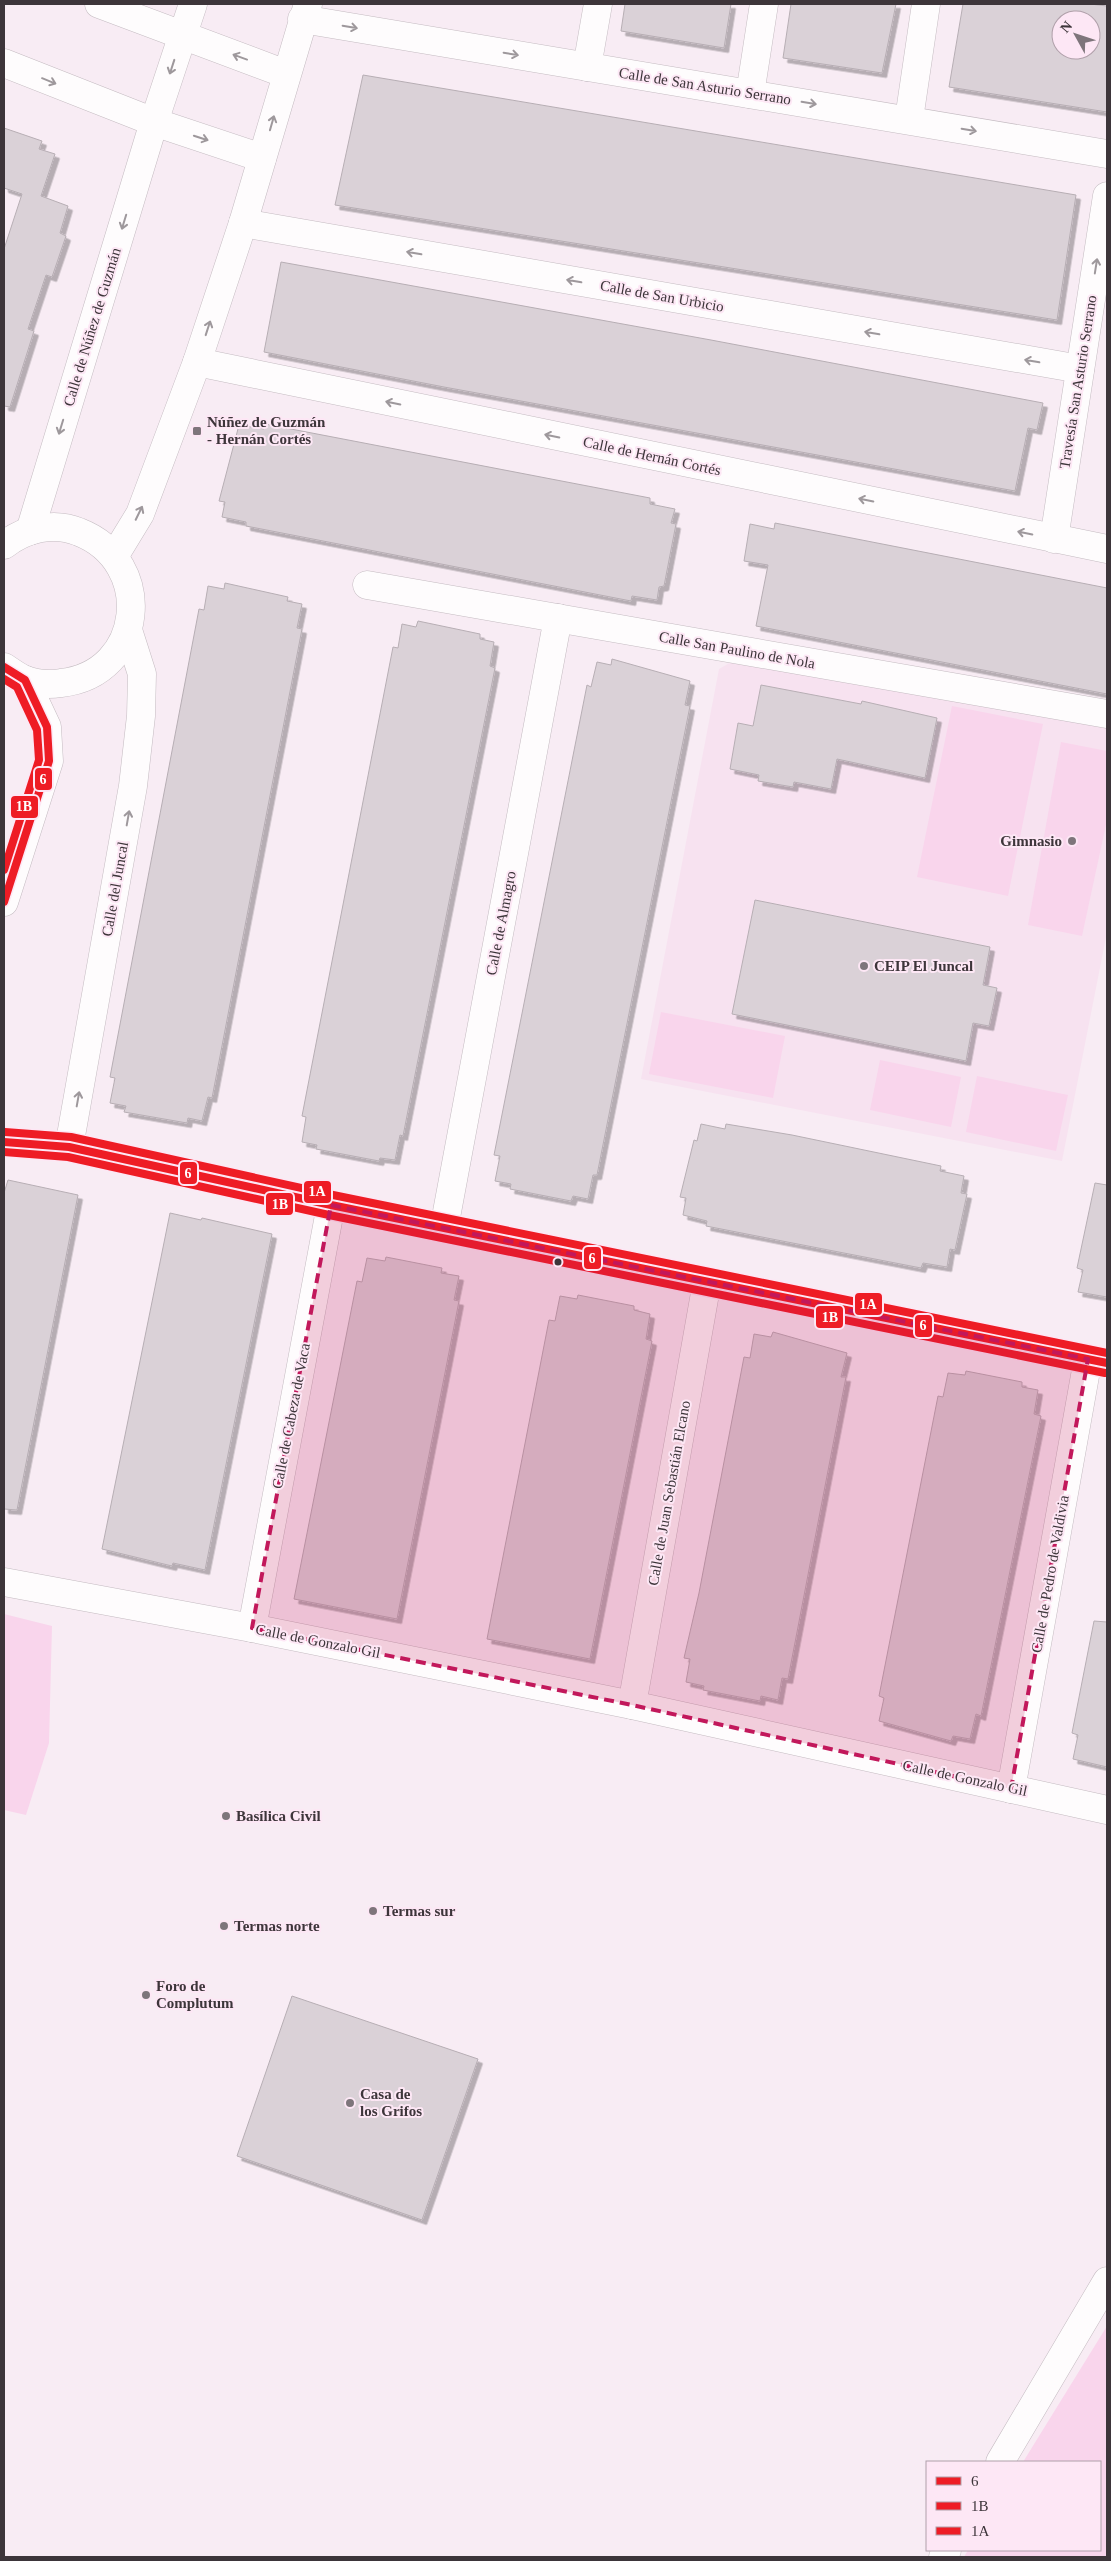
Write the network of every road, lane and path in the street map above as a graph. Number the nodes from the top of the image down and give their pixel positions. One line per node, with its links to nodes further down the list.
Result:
1 (99, 4): 7 (street)
2 (193, 4): 7 (street, Calle de Núñez de Guzmán)
3 (598, 4): 9 (street)
4 (764, 4): 11 (street)
5 (926, 4): 12 (street)
6 (305, 11): 9 (street, Calle de San Asturio Serrano, one-way to 9); 10 (street)
7 (182, 35): 10 (street, one-way to 7); 13 (street, Calle de Núñez de Guzmán, one-way to 13)
8 (4, 63): 13 (street, one-way to 13)
9 (587, 67): 11 (street, Calle de San Asturio Serrano)
10 (286, 74): 15 (street, one-way to 10)
11 (750, 94): 12 (street, Calle de San Asturio Serrano, one-way to 12)
12 (909, 120): 14 (street, Calle de San Asturio Serrano, one-way to 14)
13 (154, 122): 15 (street, one-way to 15); 20 (street, Calle de Núñez de Guzmán, one-way to 20)
14 (1107, 154)
15 (262, 158): 17 (street)
16 (1107, 196): 19 (street, Travesía San Asturio Serrano, one-way to 16)
17 (244, 223): 18 (street, one-way to 17); 19 (street, Calle de San Urbicio, one-way to 17)
18 (197, 362): 21 (street, Calle de Hernán Cortés, one-way to 18); 24 (street, one-way to 18)
19 (1080, 370): 21 (street, Travesía San Asturio Serrano)
20 (30, 531): 22 (street); 24 (street)
21 (1054, 539): 23 (street, Calle de Hernán Cortés)
22 (4, 545)
23 (1107, 549)
24 (114, 555): 27 (street)
25 (367, 585): 26 (street, Calle San Paulino de Nola)
26 (558, 618): 29 (street, Calle San Paulino de Nola); 34 (street, Calle de Almagro)
27 (128, 630): 28 (street); 32 (street, Calle del Juncal, one-way to 27)
28 (14, 674): 30 (street)
29 (1107, 714)
30 (4, 902)
31 (4, 1142): 32 (street)
32 (69, 1147): 33 (street)
33 (331, 1205): 34 (street); 38 (street, Calle de Cabeza de Vaca)
34 (444, 1228): 35 (street)
35 (707, 1282): 36 (street); 39 (street, Calle de Juan Sebastián Elcano)
36 (1098, 1361): 40 (street, Calle de Pedro de Valdivia)
37 (4, 1582): 38 (street, Calle de Gonzalo Gil)
38 (252, 1628): 39 (street, Calle de Gonzalo Gil)
39 (632, 1705): 40 (street, Calle de Gonzalo Gil)
40 (1011, 1789): 41 (street, Calle de Gonzalo Gil)
41 (1107, 1810)
42 (1107, 2281): 43 (street)
43 (1001, 2461)

